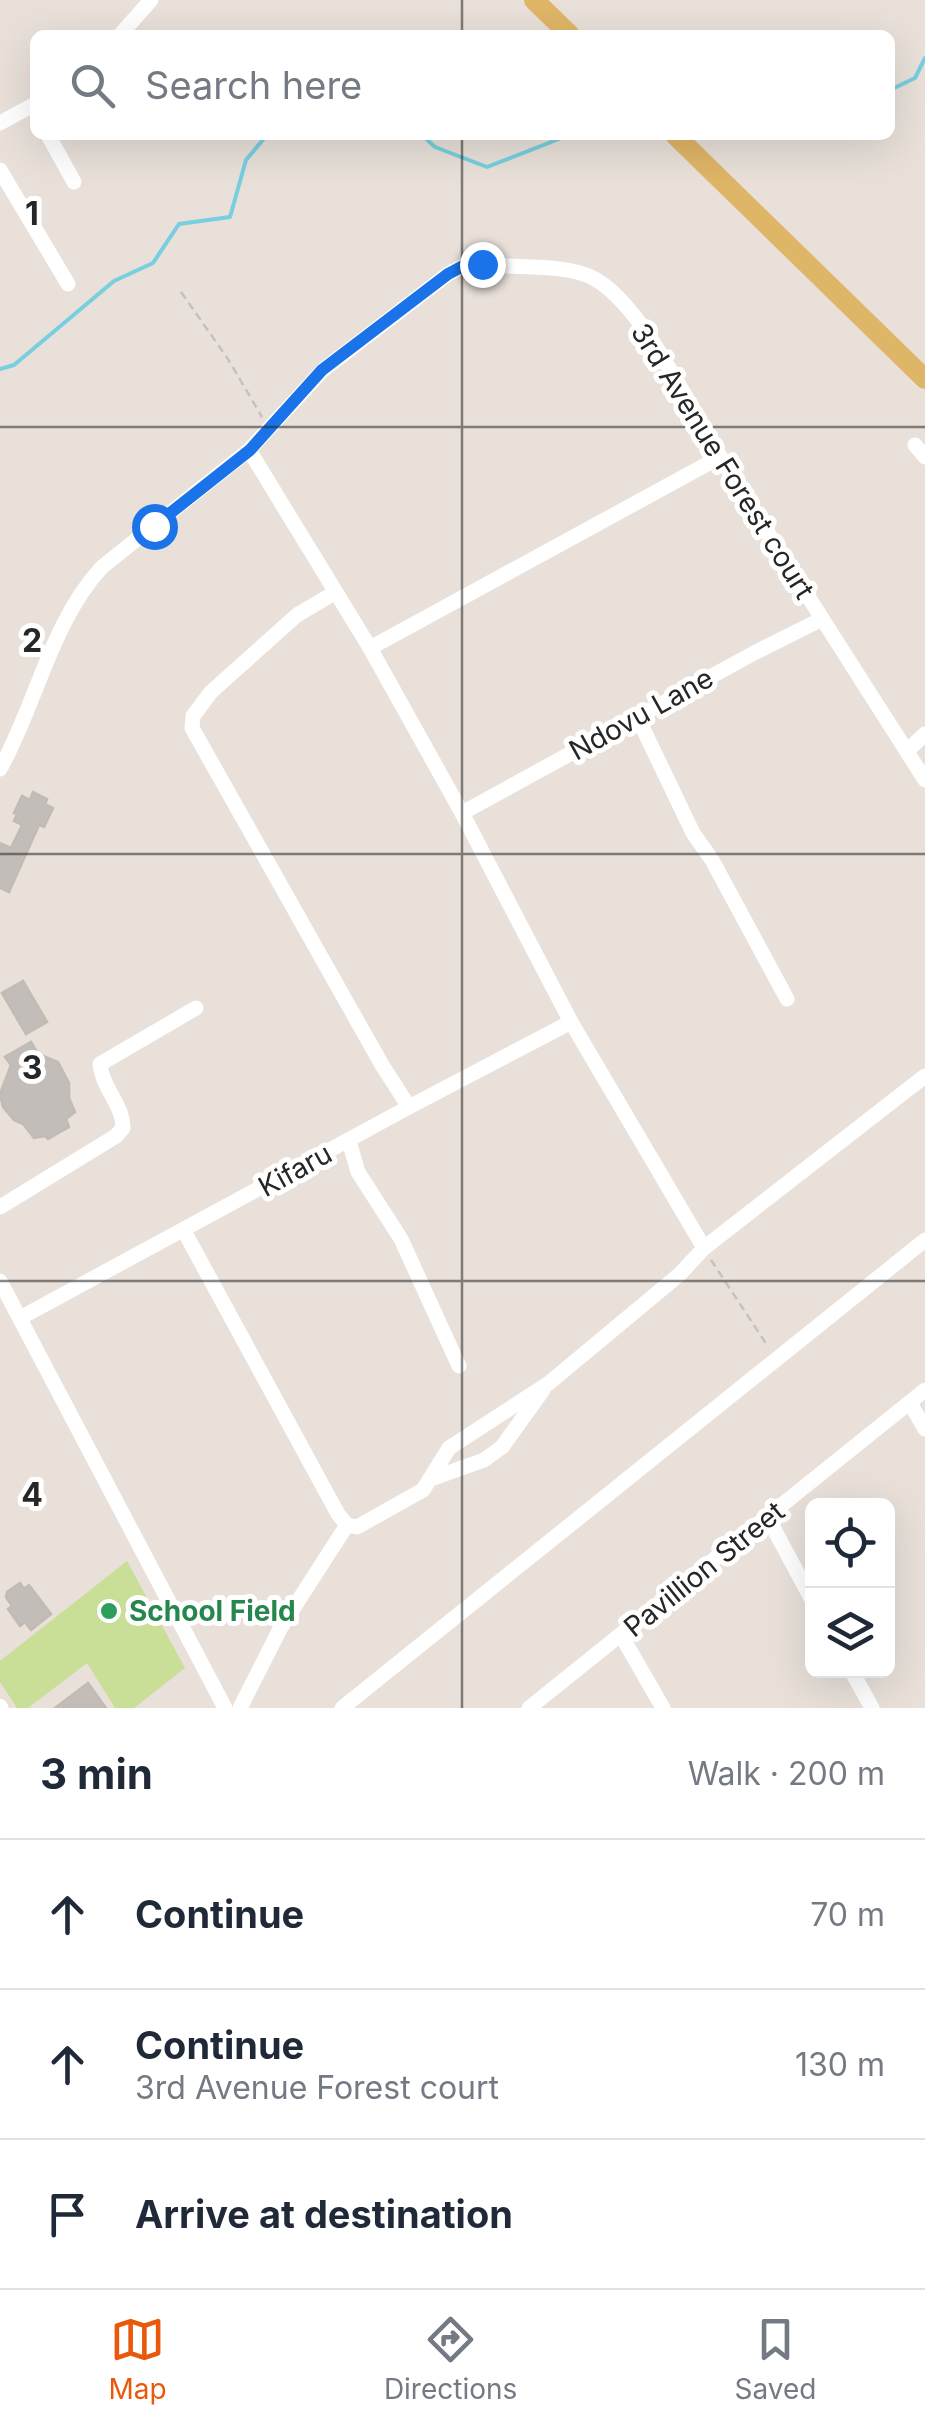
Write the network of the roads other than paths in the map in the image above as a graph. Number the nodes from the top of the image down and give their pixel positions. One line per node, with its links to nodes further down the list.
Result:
1 (151, 0): 3 (street)
2 (534, 0): 4 (main road)
3 (124, 30)
4 (565, 30)
5 (30, 109): 6 (street)
6 (0, 123)
7 (51, 140): 10 (street)
8 (683, 142): 12 (main road)
9 (0, 170): 11 (street)
10 (74, 182)
11 (68, 284)
12 (925, 379)
13 (250, 450): 14 (street, 3rd Avenue Forest court); 15 (street); 21 (street, 3rd Avenue Forest court)
14 (720, 456): 16 (street, 3rd Avenue Forest court); 17 (street)
15 (336, 592): 17 (street); 28 (street)
16 (822, 620): 18 (street, Ndovu Lane); 20 (street, 3rd Avenue Forest court)
17 (370, 648): 23 (street)
18 (637, 716): 23 (street, Ndovu Lane); 24 (street)
19 (925, 734): 20 (street)
20 (907, 751): 22 (street, 3rd Avenue Forest court)
21 (0, 769)
22 (925, 780)
23 (462, 814): 26 (street)
24 (787, 999)
25 (196, 1008): 30 (street)
26 (571, 1022): 28 (street, Kifaru); 33 (street)
27 (925, 1076): 33 (street)
28 (409, 1106): 29 (street, Kifaru)
29 (349, 1141): 31 (street, Kifaru); 36 (street)
30 (0, 1206)
31 (184, 1231): 35 (street, Kifaru); 43 (street)
32 (925, 1240): 49 (street)
33 (704, 1248): 37 (street)
34 (0, 1280): 35 (street)
35 (20, 1318): 47 (street)
36 (459, 1366)
37 (548, 1383): 41 (street); 41 (street)
38 (925, 1390): 39 (street, Pavillion Street)
39 (910, 1403): 40 (street); 42 (street, Pavillion Street)
40 (925, 1429)
41 (431, 1479): 43 (street)
42 (768, 1518): 44 (street); 45 (street, Pavillion Street)
43 (348, 1525): 48 (street)
44 (806, 1588)
45 (622, 1635): 50 (street, Pavillion Street); 51 (street)
46 (855, 1678): 52 (street)
47 (226, 1708)
48 (240, 1708)
49 (342, 1708)
50 (529, 1708)
51 (663, 1708)
52 (872, 1708)

